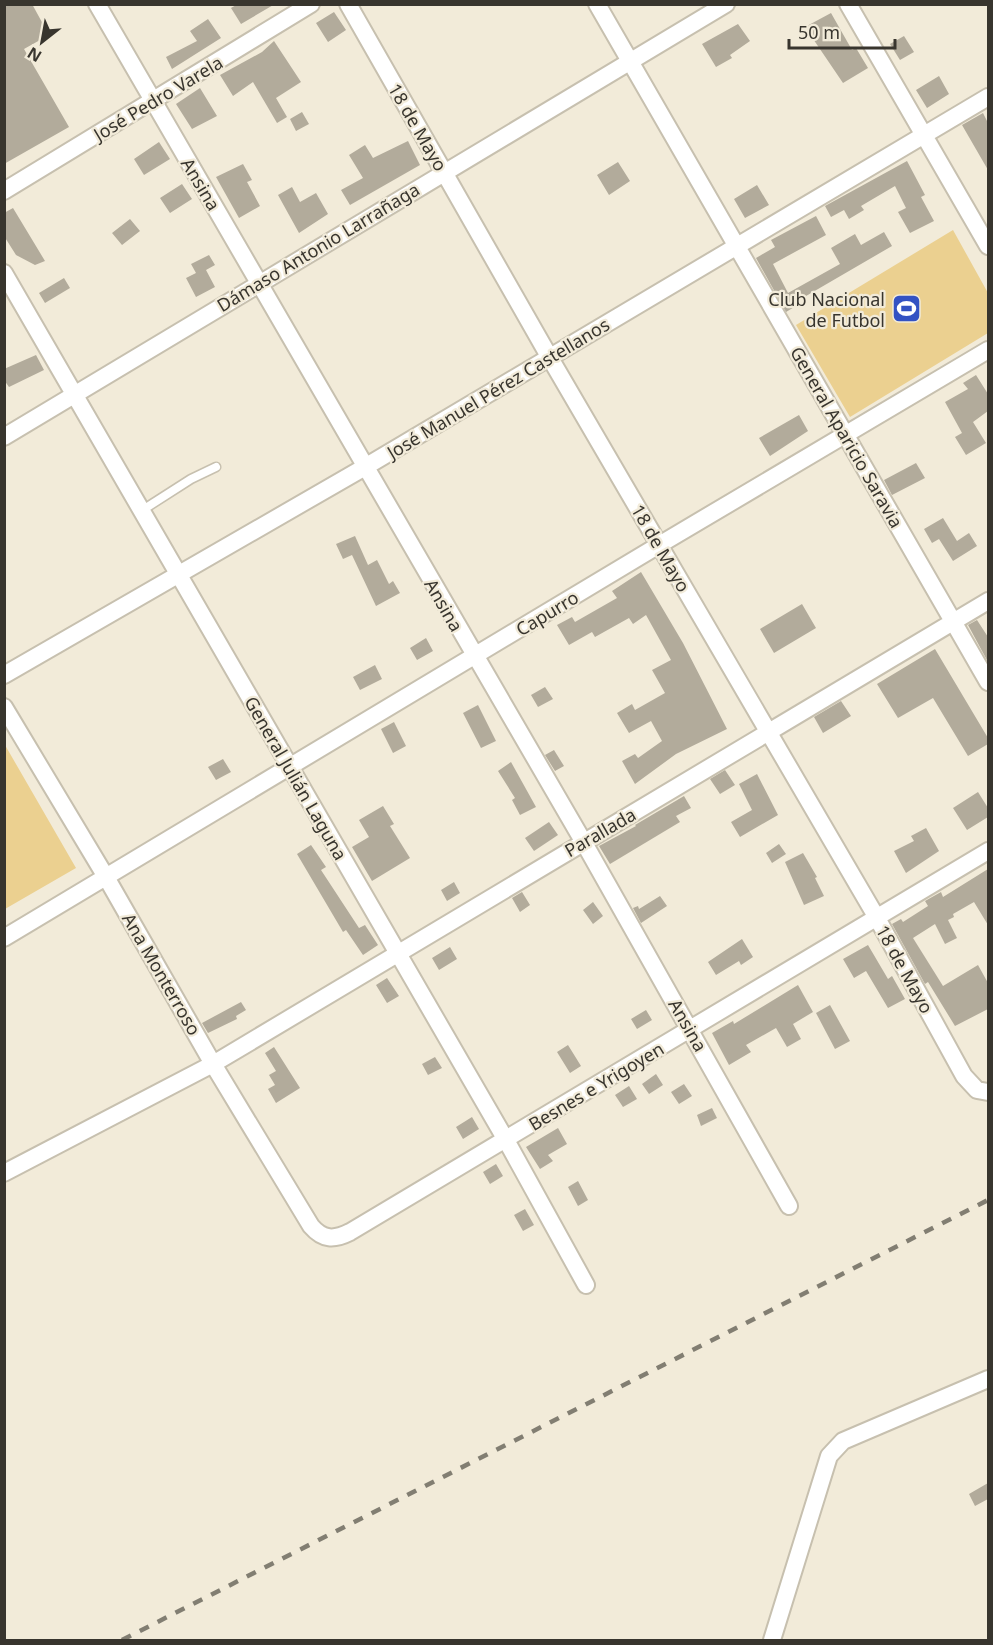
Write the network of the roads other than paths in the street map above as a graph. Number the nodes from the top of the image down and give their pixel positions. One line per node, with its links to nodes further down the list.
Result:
1 (97, 4): 9 (street, Ansina)
2 (311, 4): 9 (street, José Pedro Varela)
3 (348, 4): 11 (street, 18 de Mayo)
4 (597, 4): 7 (street, General Aparicio Saravia)
5 (726, 4): 7 (street, Dámaso Antonio Larrañaga)
6 (848, 4): 10 (street)
7 (630, 63): 11 (street, Dámaso Antonio Larrañaga); 13 (street, General Aparicio Saravia)
8 (988, 97): 10 (street, José Manuel Pérez Castellanos)
9 (153, 102): 12 (street, José Pedro Varela); 16 (street, Ansina)
10 (922, 135): 13 (street, José Manuel Pérez Castellanos); 14 (street)
11 (444, 172): 16 (street, Dámaso Antonio Larrañaga); 18 (street, 18 de Mayo)
12 (4, 191)
13 (738, 244): 18 (street, José Manuel Pérez Castellanos); 20 (street, General Aparicio Saravia)
14 (988, 246)
15 (4, 273): 19 (street, General Julián Laguna)
16 (259, 282): 19 (street, Dámaso Antonio Larrañaga); 23 (street, Ansina)
17 (988, 350): 20 (street, Capurro)
18 (550, 358): 23 (street, José Manuel Pérez Castellanos); 25 (street, 18 de Mayo)
19 (73, 395): 21 (street, Dámaso Antonio Larrañaga); 24 (street, General Julián Laguna)
20 (845, 436): 25 (street, Capurro); 28 (street, General Aparicio Saravia)
21 (4, 437)
22 (216, 467): 24 (lane)
23 (365, 467): 26 (street, José Manuel Pérez Castellanos); 29 (street, Ansina)
24 (141, 511): 26 (street, General Julián Laguna)
25 (659, 544): 29 (street, Capurro); 33 (street, 18 de Mayo)
26 (179, 576): 30 (street, José Manuel Pérez Castellanos); 34 (street, General Julián Laguna)
27 (988, 601): 28 (street, Parallada)
28 (954, 622): 31 (street, General Aparicio Saravia); 33 (street, Parallada)
29 (474, 657): 34 (street, Capurro); 35 (street, Ansina)
30 (4, 675)
31 (988, 682)
32 (4, 707): 37 (street, Ana Monterroso)
33 (769, 733): 35 (street, Parallada); 38 (street, 18 de Mayo)
34 (290, 766): 37 (street, Capurro); 40 (street, General Julián Laguna)
35 (583, 841): 40 (street, Parallada); 41 (street, Ansina)
36 (988, 851): 38 (street, Besnes e Yrigoyen)
37 (106, 877): 39 (street, Capurro); 42 (street, Ana Monterroso)
38 (876, 918): 41 (street, Besnes e Yrigoyen); 43 (street, 18 de Mayo)
39 (4, 938)
40 (398, 953): 42 (street, Parallada); 44 (street, General Julián Laguna)
41 (691, 1029): 44 (street, Besnes e Yrigoyen); 46 (street, Ansina)
42 (213, 1064): 45 (street, Parallada); 47 (street, Ana Monterroso)
43 (983, 1091)
44 (506, 1140): 47 (street, Besnes e Yrigoyen); 48 (street, General Julián Laguna)
45 (4, 1173)
46 (789, 1206)
47 (324, 1237)
48 (586, 1285)
49 (988, 1379): 50 (street)
50 (772, 1641)

